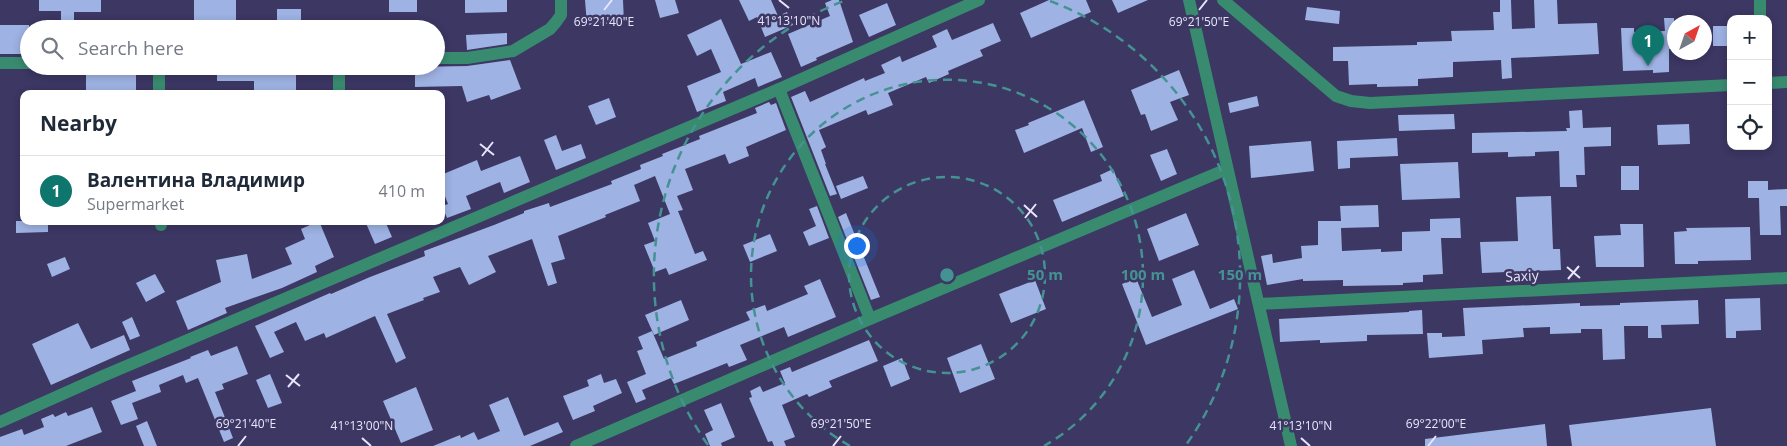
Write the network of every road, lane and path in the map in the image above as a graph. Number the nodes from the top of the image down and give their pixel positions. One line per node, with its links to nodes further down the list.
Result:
1 (561, 0): 7 (street)
2 (980, 0): 15 (street)
3 (1189, 0): 18 (street)
4 (1223, 0): 14 (street)
5 (1760, 0): 6 (street)
6 (1760, 15)
7 (445, 58)
8 (0, 63): 9 (street)
9 (20, 63)
10 (159, 75): 16 (street)
11 (339, 75): 17 (street)
12 (1787, 82): 13 (street)
13 (1772, 83)
14 (1727, 84)
15 (778, 89): 21 (street); 22 (street)
16 (159, 90)
17 (339, 90)
18 (1227, 169): 20 (street); 21 (street)
19 (1787, 278): 20 (street, Saxiy)
20 (1259, 304): 24 (street)
21 (870, 319): 23 (street)
22 (0, 422)
23 (576, 446)
24 (1291, 446)

